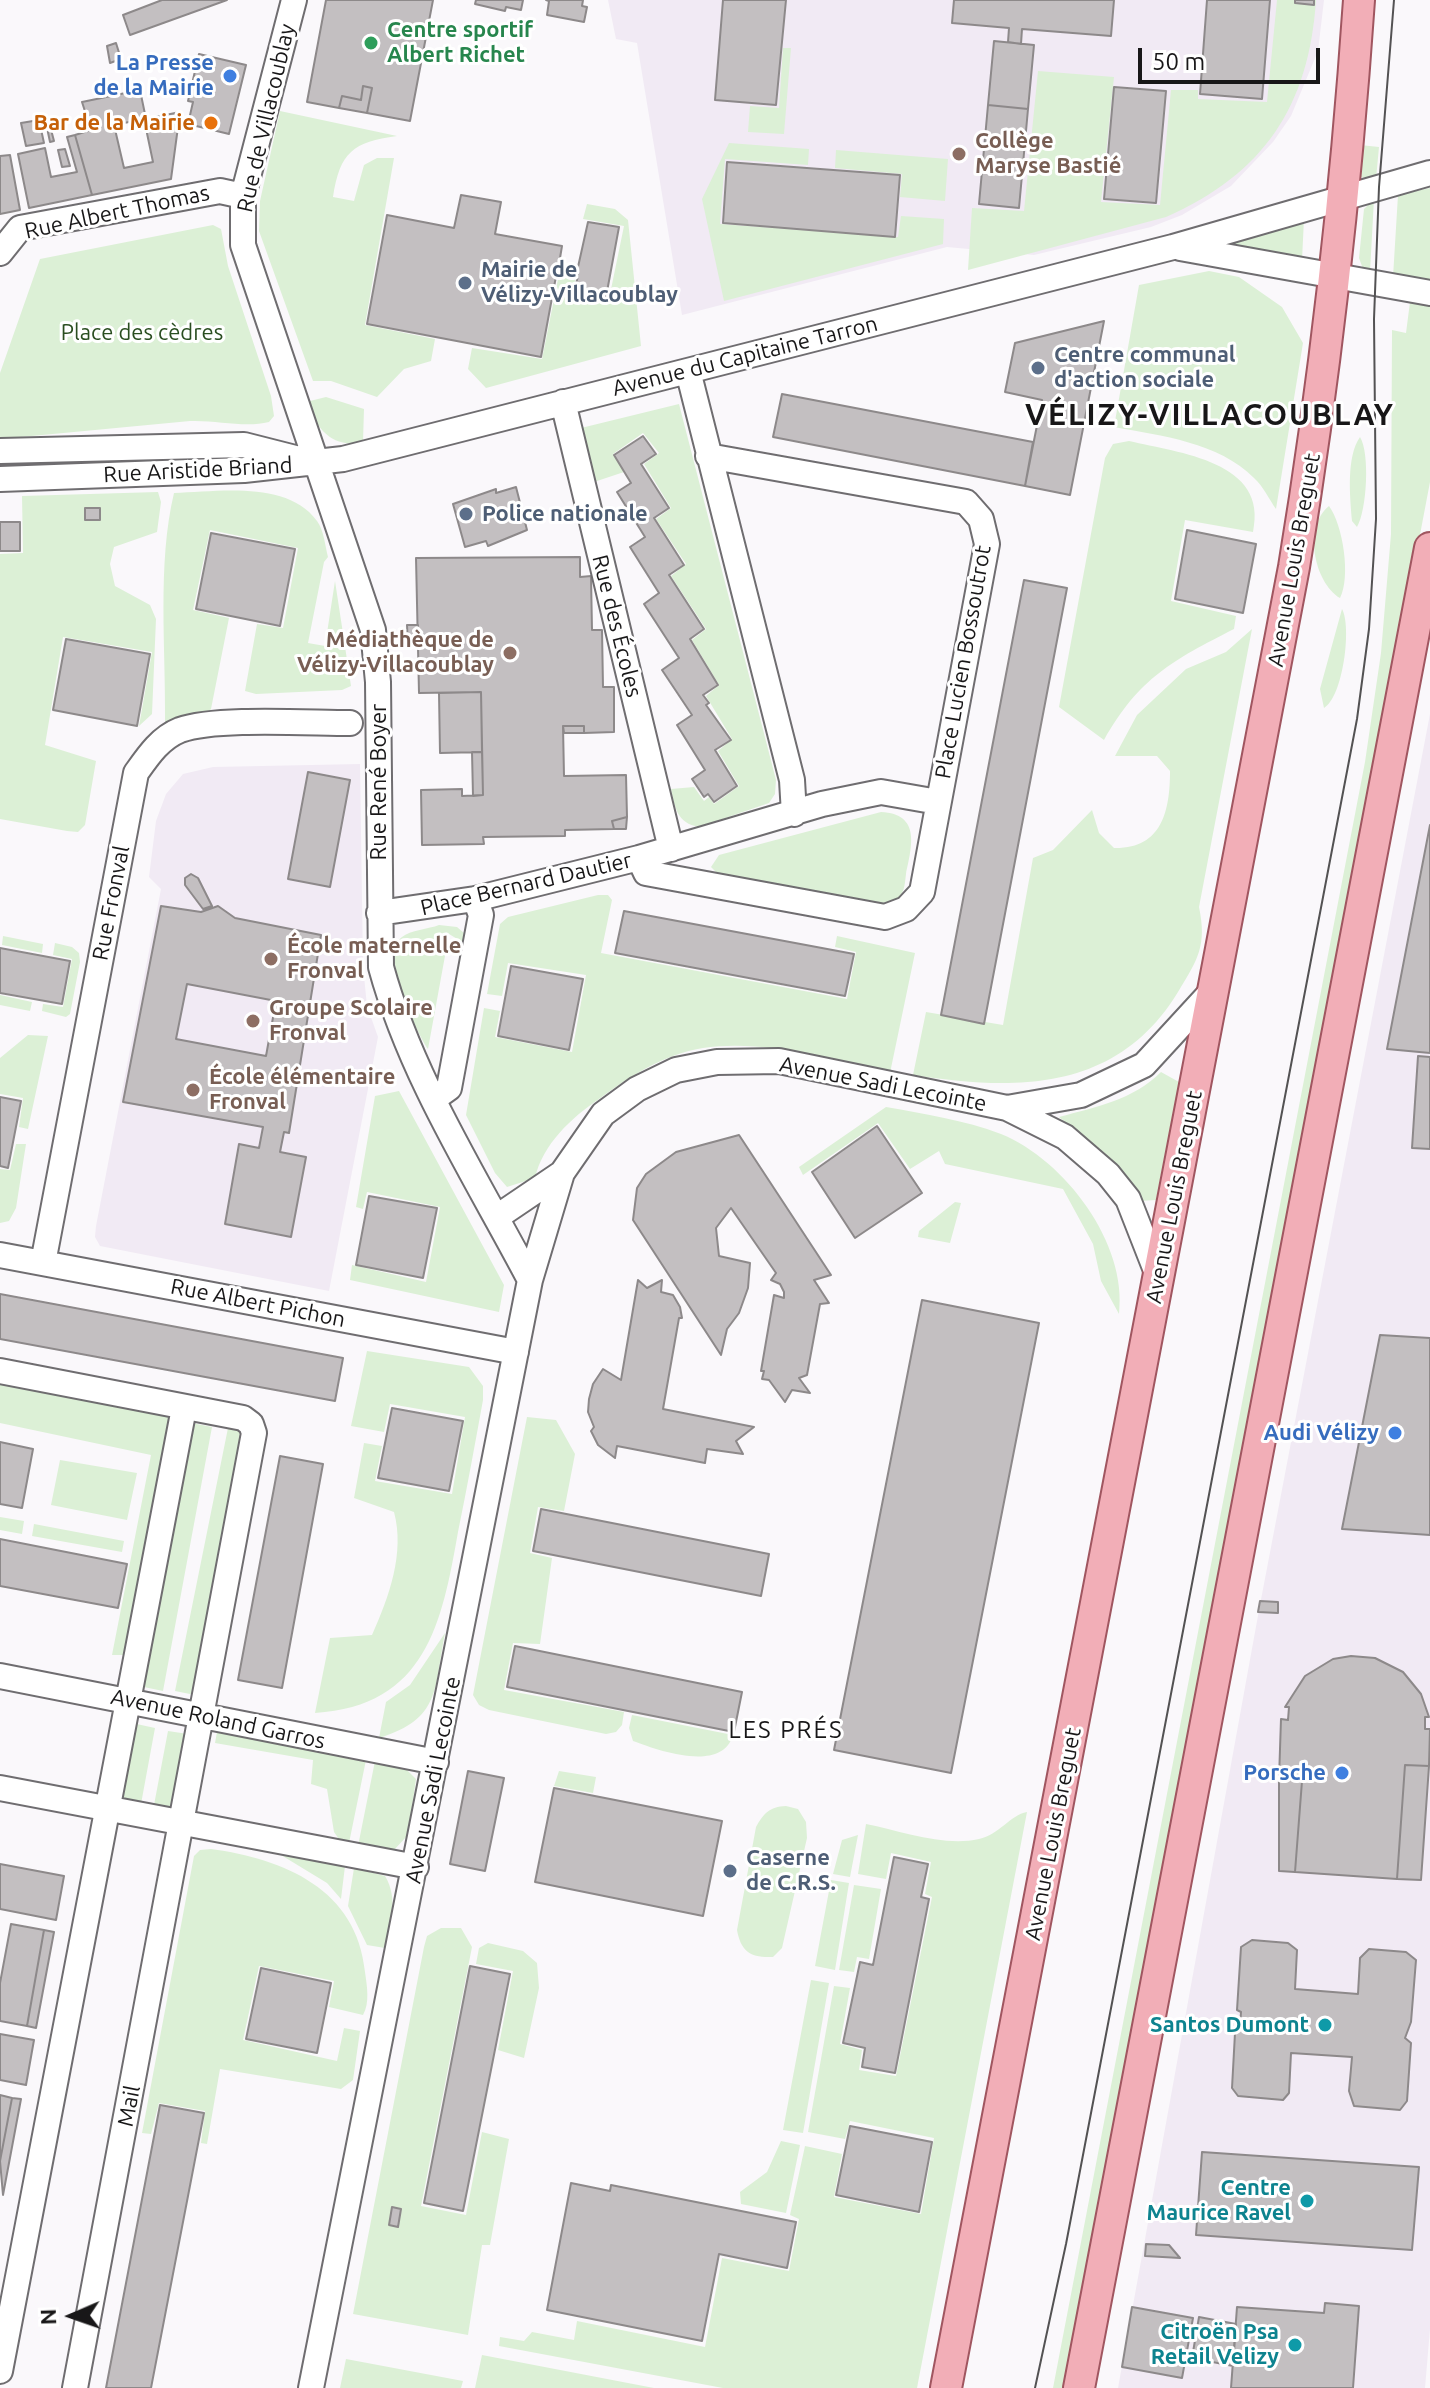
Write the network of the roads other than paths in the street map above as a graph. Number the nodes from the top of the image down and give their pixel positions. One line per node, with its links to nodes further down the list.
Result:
1 (294, 0): 4 (street, Rue de Villacoublay)
2 (1359, 0): 5 (main road, Avenue Louis Breguet)
3 (1430, 173): 5 (street, Avenue du Capitaine Tarron)
4 (243, 196): 7 (street, Rue Albert Thomas); 14 (street, Rue de Villacoublay)
5 (1345, 196): 6 (street, Avenue du Capitaine Tarron); 8 (main road, Avenue Louis Breguet)
6 (1173, 247): 8 (street, Avenue du Capitaine Tarron); 10 (street, Avenue du Capitaine Tarron)
7 (0, 253)
8 (1334, 275): 9 (street, Avenue du Capitaine Tarron); 24 (main road, Avenue Louis Breguet)
9 (1430, 293)
10 (688, 371): 11 (street, Avenue du Capitaine Tarron); 13 (street)
11 (563, 402): 14 (street, Avenue du Capitaine Tarron); 20 (street, Rue des Écoles)
12 (0, 451): 14 (street, Rue Aristide Briand)
13 (708, 456): 18 (street, Place Lucien Bossoutrot); 19 (street)
14 (317, 463): 15 (street, Rue Aristide Briand); 23 (street, Rue René Boyer)
15 (0, 479)
16 (1430, 548): 48 (main road)
17 (350, 723): 30 (street, Rue Fronval)
18 (938, 802): 19 (street, Place Lucien Bossoutrot); 21 (street, Place Lucien Bossoutrot)
19 (794, 814): 20 (street, Place Lucien Bossoutrot)
20 (671, 849): 21 (street, Place Bernard Dautier)
21 (639, 858): 22 (street, Place Bernard Dautier)
22 (475, 899): 23 (street, Place Bernard Dautier); 25 (street)
23 (379, 913): 25 (street, Rue René Boyer)
24 (1213, 990): 26 (street, Avenue Sadi Lecointe); 31 (main road, Avenue Louis Breguet)
25 (435, 1098): 28 (street, Rue René Boyer)
26 (1007, 1108): 27 (street, Avenue Sadi Lecointe); 31 (street, Avenue Sadi Lecointe)
27 (562, 1173): 28 (street, Avenue Sadi Lecointe); 32 (street, Avenue Sadi Lecointe)
28 (497, 1217): 32 (street, Rue René Boyer)
29 (0, 1255): 30 (street, Rue Albert Pichon)
30 (43, 1263): 33 (street, Rue Albert Pichon)
31 (1159, 1278): 47 (main road, Avenue Louis Breguet)
32 (530, 1280): 33 (street, Avenue Sadi Lecointe)
33 (516, 1352): 39 (street, Avenue Sadi Lecointe)
34 (0, 1371): 35 (street, Mail)
35 (184, 1408): 37 (street); 38 (street, Mail)
36 (0, 1676): 37 (street, Avenue Roland Garros)
37 (126, 1699): 38 (street, Avenue Roland Garros); 41 (street)
38 (200, 1717): 39 (street, Avenue Roland Garros); 42 (street, Mail)
39 (436, 1762): 43 (street, Avenue Sadi Lecointe)
40 (0, 1788): 41 (street)
41 (107, 1809): 42 (street); 44 (street)
42 (182, 1824): 43 (street); 45 (street, Mail)
43 (416, 1867): 46 (street, Avenue Sadi Lecointe)
44 (0, 2371)
45 (75, 2388)
46 (311, 2388)
47 (946, 2388)
48 (1079, 2388)

